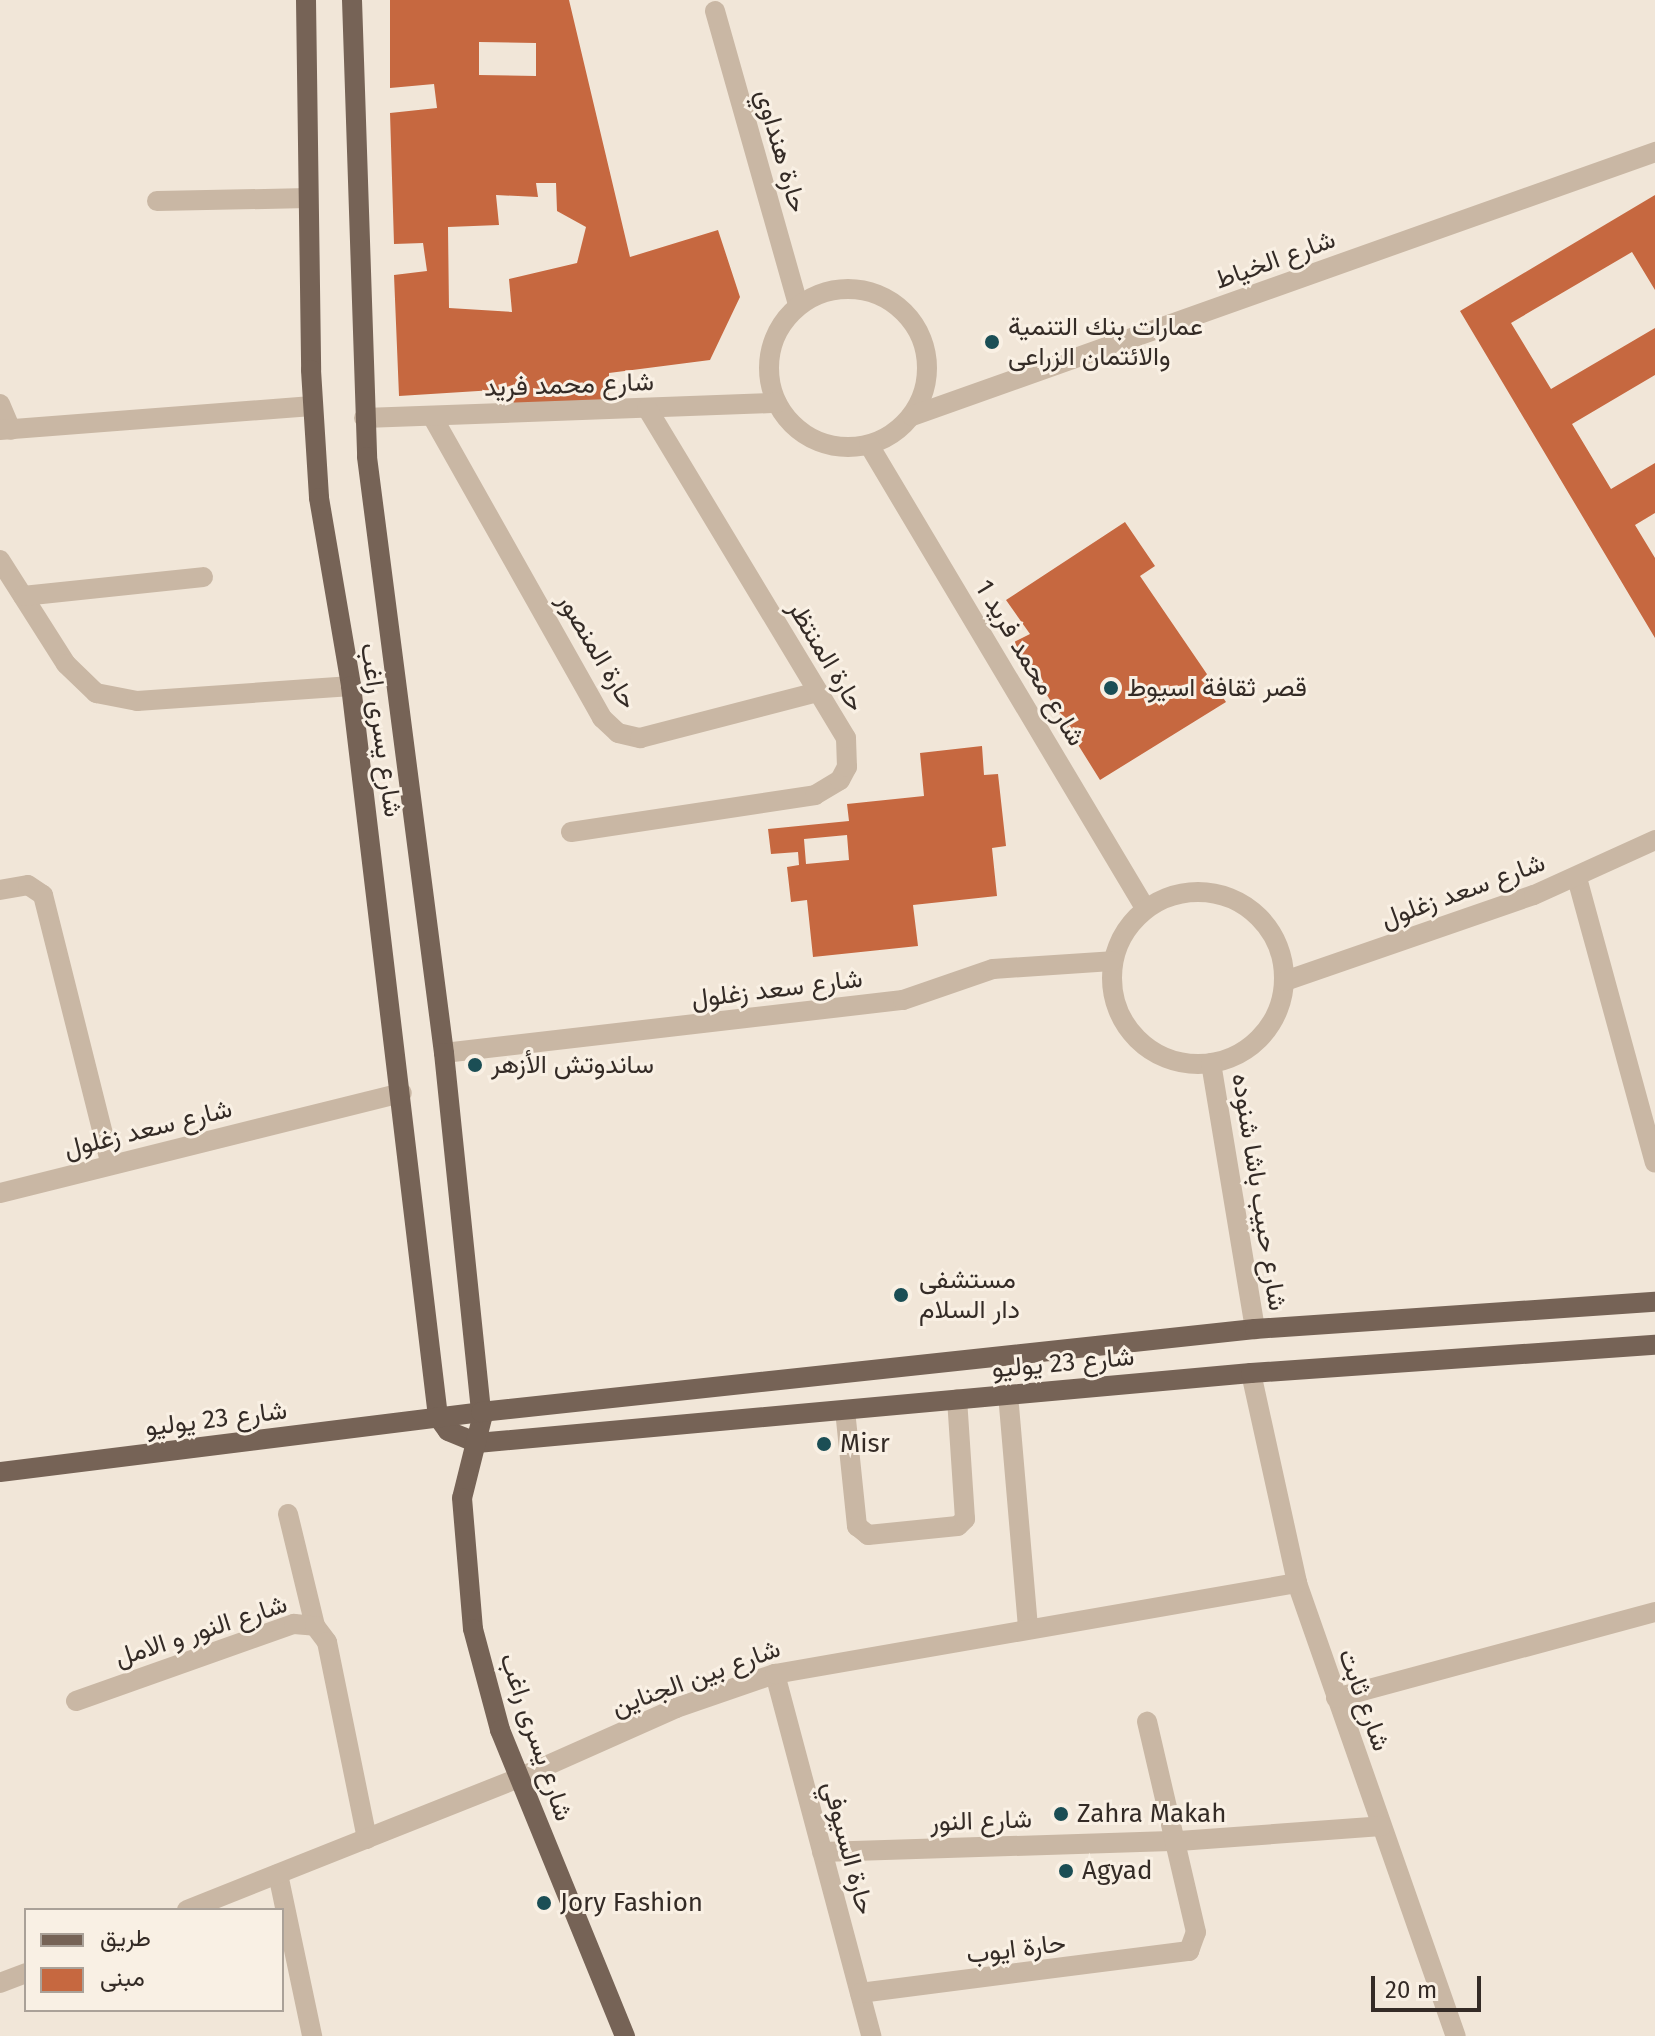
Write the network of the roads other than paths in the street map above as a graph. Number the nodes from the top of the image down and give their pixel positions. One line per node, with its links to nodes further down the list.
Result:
1 (306, 0): 5 (main road, شارع يسرى راغب)
2 (352, 0): 14 (main road, شارع يسرى راغب)
3 (715, 11): 7 (street, حارة هنداوي)
4 (1655, 152): 13 (street, شارع الخياط)
5 (308, 198): 6 (street); 10 (main road, شارع يسرى راغب)
6 (157, 201)
7 (798, 305): 8 (street); 13 (street)
8 (777, 403): 11 (street, شارع محمد فريد); 16 (street)
9 (0, 404): 15 (street)
10 (312, 406): 15 (street); 20 (main road, شارع يسرى راغب)
11 (647, 408): 12 (street, شارع محمد فريد); 21 (street, حارة المنتظر)
12 (432, 416): 14 (street, شارع محمد فريد); 21 (street, حارة المنصور)
13 (912, 416): 16 (street)
14 (364, 418): 29 (main road, شارع يسرى راغب)
15 (5, 430)
16 (869, 445): 26 (street, شارع محمد فريد 1)
17 (0, 560): 19 (street)
18 (203, 577): 19 (street)
19 (23, 596): 20 (street)
20 (351, 686): 31 (main road, شارع يسرى راغب)
21 (818, 692): 22 (street, حارة المنتظر)
22 (571, 832)
23 (1655, 840): 24 (street, شارع سعد زغلول)
24 (1577, 878): 28 (street, شارع سعد زغلول); 32 (street)
25 (0, 890): 33 (street)
26 (1145, 908): 27 (street); 28 (street)
27 (1112, 961): 29 (street, شارع سعد زغلول); 30 (street)
28 (1285, 981): 30 (street)
29 (444, 1053): 42 (main road, شارع يسرى راغب)
30 (1211, 1063): 36 (street, شارع حبيب باشا شنوده)
31 (402, 1093): 33 (street, شارع سعد زغلول); 43 (main road, شارع يسرى راغب)
32 (1655, 1163)
33 (111, 1165): 34 (street, شارع سعد زغلول)
34 (0, 1193)
35 (1655, 1302): 36 (main road, شارع 23 يوليو)
36 (1255, 1329): 42 (main road, شارع 23 يوليو)
37 (1655, 1345): 38 (main road, شارع 23 يوليو)
38 (1251, 1373): 39 (main road, شارع 23 يوليو); 47 (street, شارع ثابت)
39 (1008, 1394): 40 (main road, شارع 23 يوليو); 50 (street)
40 (957, 1399): 41 (main road, شارع 23 يوليو); 41 (street)
41 (845, 1410): 44 (main road, شارع 23 يوليو)
42 (481, 1412): 43 (main road, شارع 23 يوليو); 44 (main road, شارع يسرى راغب)
43 (438, 1417): 44 (main road); 45 (main road, شارع 23 يوليو)
44 (477, 1443): 55 (main road, شارع يسرى راغب)
45 (0, 1472)
46 (288, 1514): 49 (street)
47 (1297, 1583): 50 (street, شارع بين الجناين); 52 (street, شارع ثابت)
48 (1655, 1612): 52 (street)
49 (315, 1626): 53 (street, شارع النور و الامل); 57 (street, شارع النور و الامل)
50 (1028, 1627): 51 (street, شارع بين الجناين)
51 (775, 1674): 55 (street, شارع بين الجناين); 59 (street, حارة السيوفي)
52 (1336, 1698): 56 (street, شارع ثابت)
53 (76, 1701)
54 (1147, 1722): 58 (street)
55 (519, 1778): 57 (street, شارع بين الجناين); 66 (main road, شارع يسرى راغب)
56 (1381, 1826): 58 (street, شارع النور); 68 (street, شارع ثابت)
57 (367, 1839): 60 (street, شارع بين الجناين)
58 (1179, 1841): 59 (street, شارع النور); 64 (street, حارة ايوب)
59 (822, 1852): 64 (street, حارة السيوفي)
60 (278, 1874): 61 (street, شارع بين الجناين); 65 (street)
61 (192, 1908)
62 (24, 1974): 63 (street)
63 (0, 1983)
64 (860, 1993): 67 (street, حارة السيوفي)
65 (312, 2036)
66 (625, 2036)
67 (871, 2036)
68 (1456, 2036)

